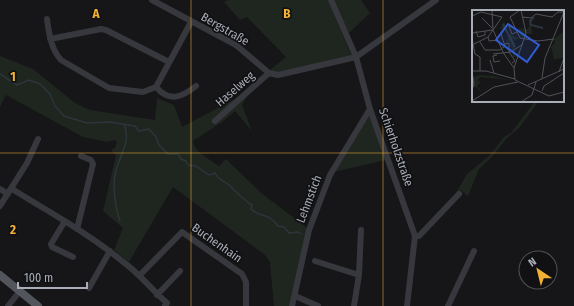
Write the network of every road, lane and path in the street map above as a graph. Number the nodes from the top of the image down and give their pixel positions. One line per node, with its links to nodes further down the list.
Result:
1 (152, 0): 5 (street, Bergstraße)
2 (331, 0): 7 (street, Schierholzstraße)
3 (436, 0): 7 (street)
4 (46, 19): 6 (street)
5 (191, 22): 8 (street); 9 (street, Bergstraße)
6 (50, 40): 8 (street); 11 (street)
7 (356, 57): 9 (street); 12 (street, Schierholzstraße)
8 (169, 62): 11 (street)
9 (269, 72): 13 (street, Haselweg)
10 (196, 86): 11 (street)
11 (156, 88)
12 (370, 109): 23 (street, Schierholzstraße); 35 (street, Lehmstich)
13 (215, 121)
14 (38, 138): 17 (street)
15 (81, 156): 21 (street)
16 (0, 189): 17 (street)
17 (10, 192): 19 (street); 20 (street)
18 (459, 194): 23 (street)
19 (0, 206)
20 (65, 221): 21 (street); 26 (street)
21 (77, 229): 24 (street)
22 (361, 230): 31 (street)
23 (415, 236): 43 (street, Schierholzstraße)
24 (110, 251): 30 (street); 32 (street)
25 (474, 251): 44 (street)
26 (73, 257)
27 (315, 261): 31 (street)
28 (180, 271): 34 (street)
29 (0, 275): 33 (main road)
30 (140, 275): 34 (street); 39 (street, Buchenhain)
31 (359, 275): 42 (street)
32 (89, 288)
33 (20, 291): 37 (street); 38 (main road)
34 (158, 295): 36 (street)
35 (295, 296): 40 (street, Lehmstich); 41 (street)
36 (167, 305)
37 (8, 306)
38 (38, 306)
39 (246, 306)
40 (292, 306)
41 (318, 306)
42 (354, 306)
43 (407, 306)
44 (448, 306)

